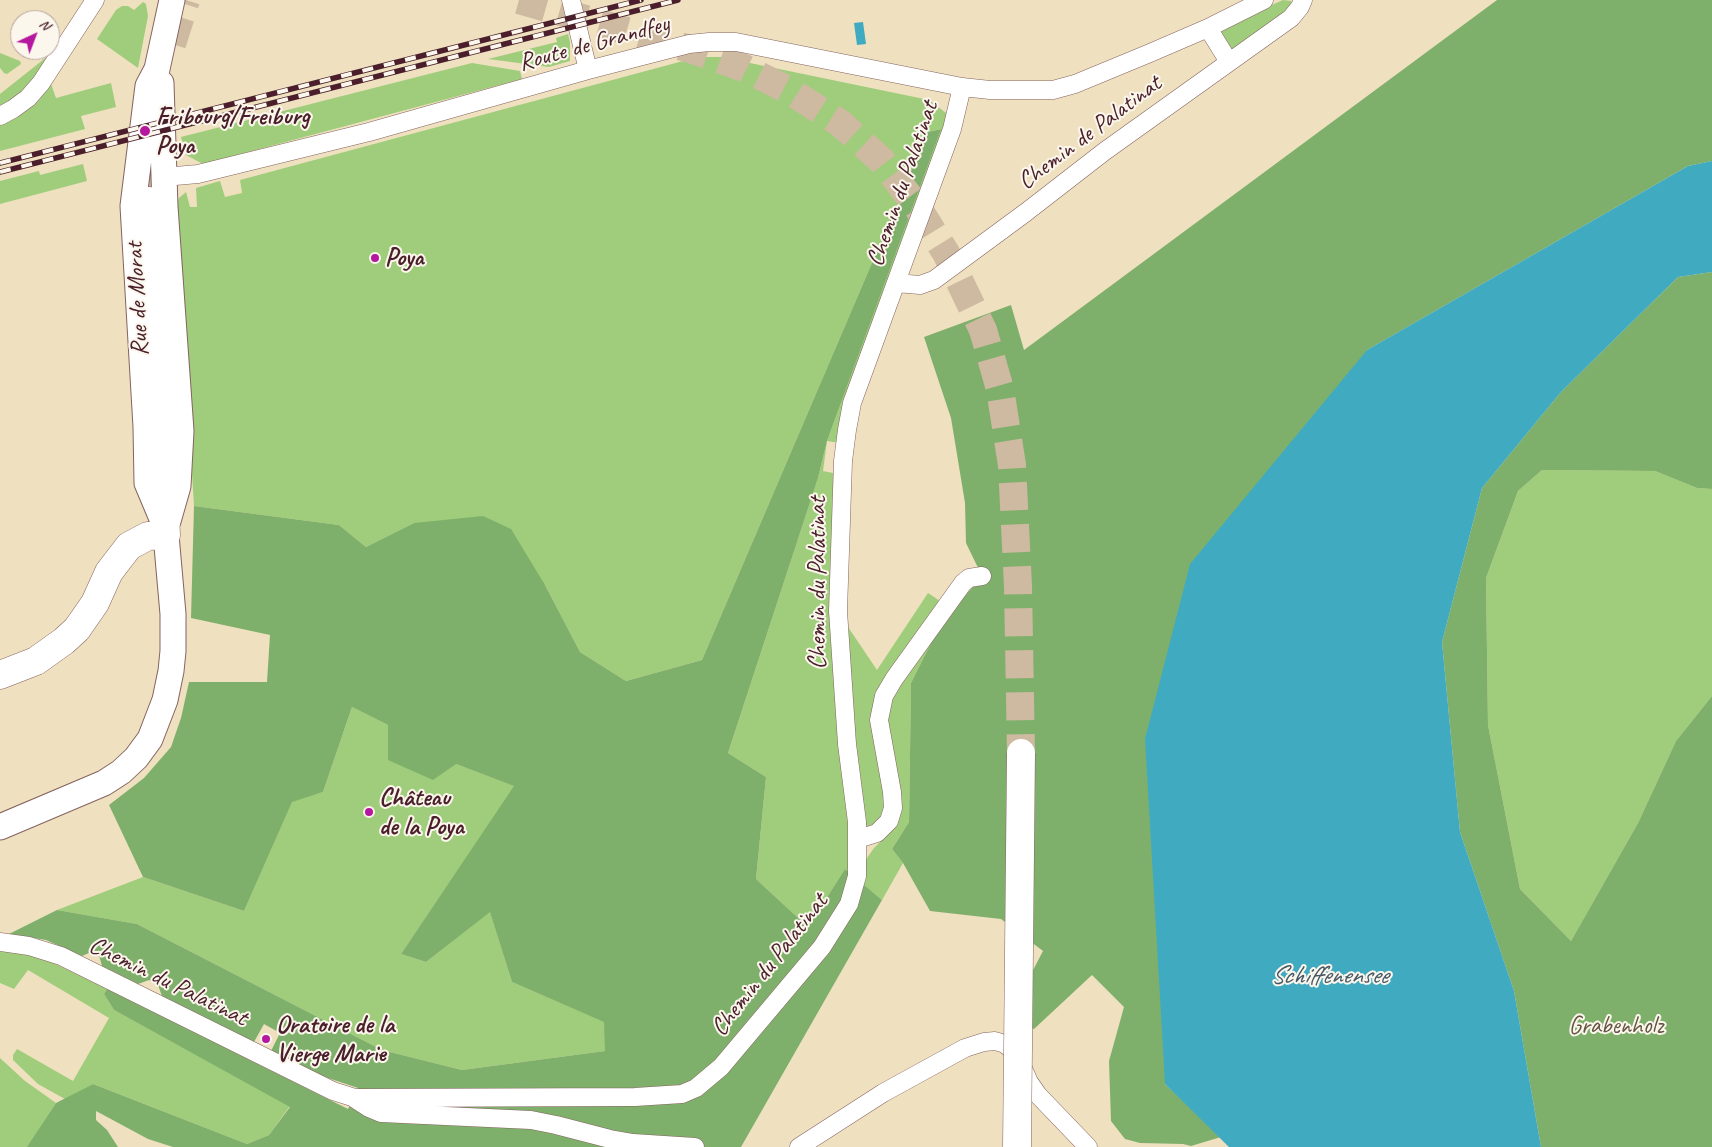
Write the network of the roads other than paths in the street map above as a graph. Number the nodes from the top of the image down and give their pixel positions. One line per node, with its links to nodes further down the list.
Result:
1 (96, 0): 11 (street)
2 (172, 0): 8 (main road, Rue de Morat)
3 (571, 0): 9 (street)
4 (1264, 0): 6 (street, Route de Grandfey)
5 (1303, 0): 7 (street, Chemin de Palatinat)
6 (1208, 28): 7 (street); 10 (street, Route de Grandfey)
7 (1229, 62): 14 (street, Chemin de Palatinat)
8 (157, 69): 12 (main road, Rue de Morat); 15 (main road, Rue de Morat)
9 (588, 70): 10 (street, Route de Grandfey); 12 (street, Route de Grandfey)
10 (962, 87): 14 (street, Chemin du Palatinat)
11 (0, 116)
12 (164, 177): 15 (main road, Rue de Morat)
13 (149, 200): 15 (main road)
14 (896, 283): 20 (street, Chemin du Palatinat)
15 (166, 532): 17 (main road); 19 (main road, Rue de Morat)
16 (982, 576): 20 (street)
17 (0, 676)
18 (1021, 753): 25 (main road, bridge)
19 (0, 827)
20 (858, 840): 22 (street, Chemin du Palatinat)
21 (0, 942): 22 (street, Chemin du Palatinat)
22 (355, 1098): 23 (street)
23 (695, 1147)
24 (799, 1147): 26 (street)
25 (1017, 1147)
26 (1088, 1147)

